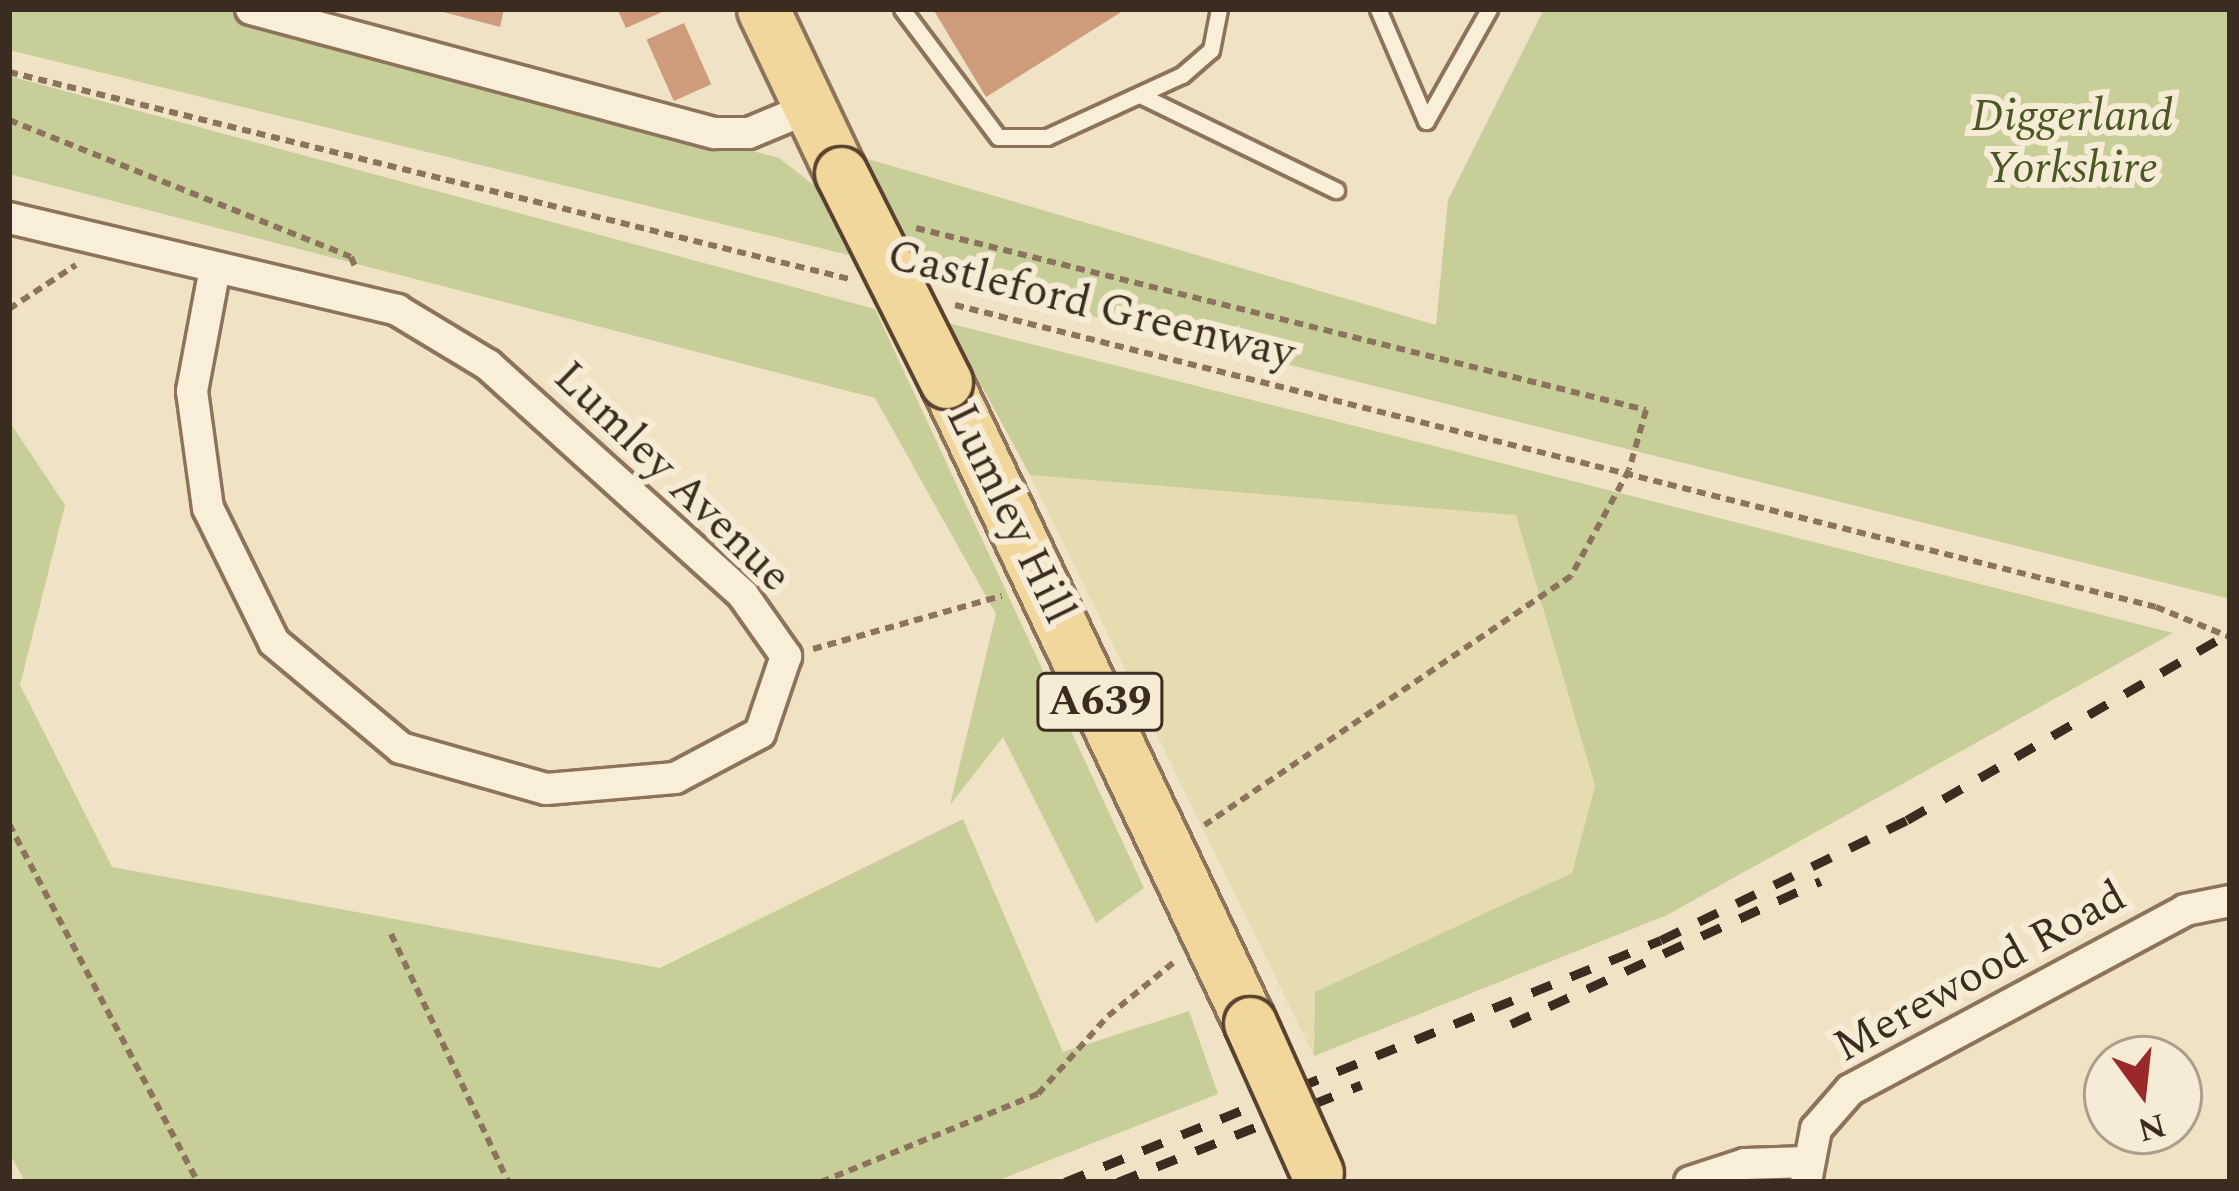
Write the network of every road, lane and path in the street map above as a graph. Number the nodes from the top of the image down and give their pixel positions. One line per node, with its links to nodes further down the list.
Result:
1 (251, 9): 9 (street)
2 (763, 9): 9 (main road, Lumley Hill / A639)
3 (902, 9): 8 (lane)
4 (1219, 9): 8 (lane)
5 (1378, 9): 6 (lane)
6 (1489, 9)
7 (9, 72): 16 (path, Castleford Greenway)
8 (1140, 95): 11 (lane)
9 (809, 108): 13 (main road, Lumley Hill / A639, bridge)
10 (9, 120): 17 (path)
11 (1336, 190)
12 (9, 218): 14 (street, Lumley Avenue)
13 (865, 221): 20 (path); 21 (main road, Lumley Hill / A639, bridge)
14 (110, 243): 15 (street, Lumley Avenue); 19 (path)
15 (215, 268): 17 (street, Lumley Avenue); 23 (street, Lumley Avenue)
16 (853, 280)
17 (358, 301): 23 (street, Lumley Avenue)
18 (944, 302): 20 (path, Castleford Greenway)
19 (9, 309)
20 (1629, 470): 22 (path, Castleford Greenway, bridge); 25 (path)
21 (1045, 584): 23 (path); 25 (main road, Lumley Hill / A639)
22 (2230, 637)
23 (786, 656)
24 (9, 824): 31 (path)
25 (1168, 848): 28 (main road, Lumley Hill / A639)
26 (2230, 901): 29 (street, Merewood Road)
27 (391, 934): 32 (path)
28 (1208, 934): 30 (main road, Lumley Hill / A639, bridge); 33 (path)
29 (1807, 1172): 34 (street)
30 (1319, 1178)
31 (198, 1182)
32 (508, 1182)
33 (821, 1182)
34 (1690, 1182)

